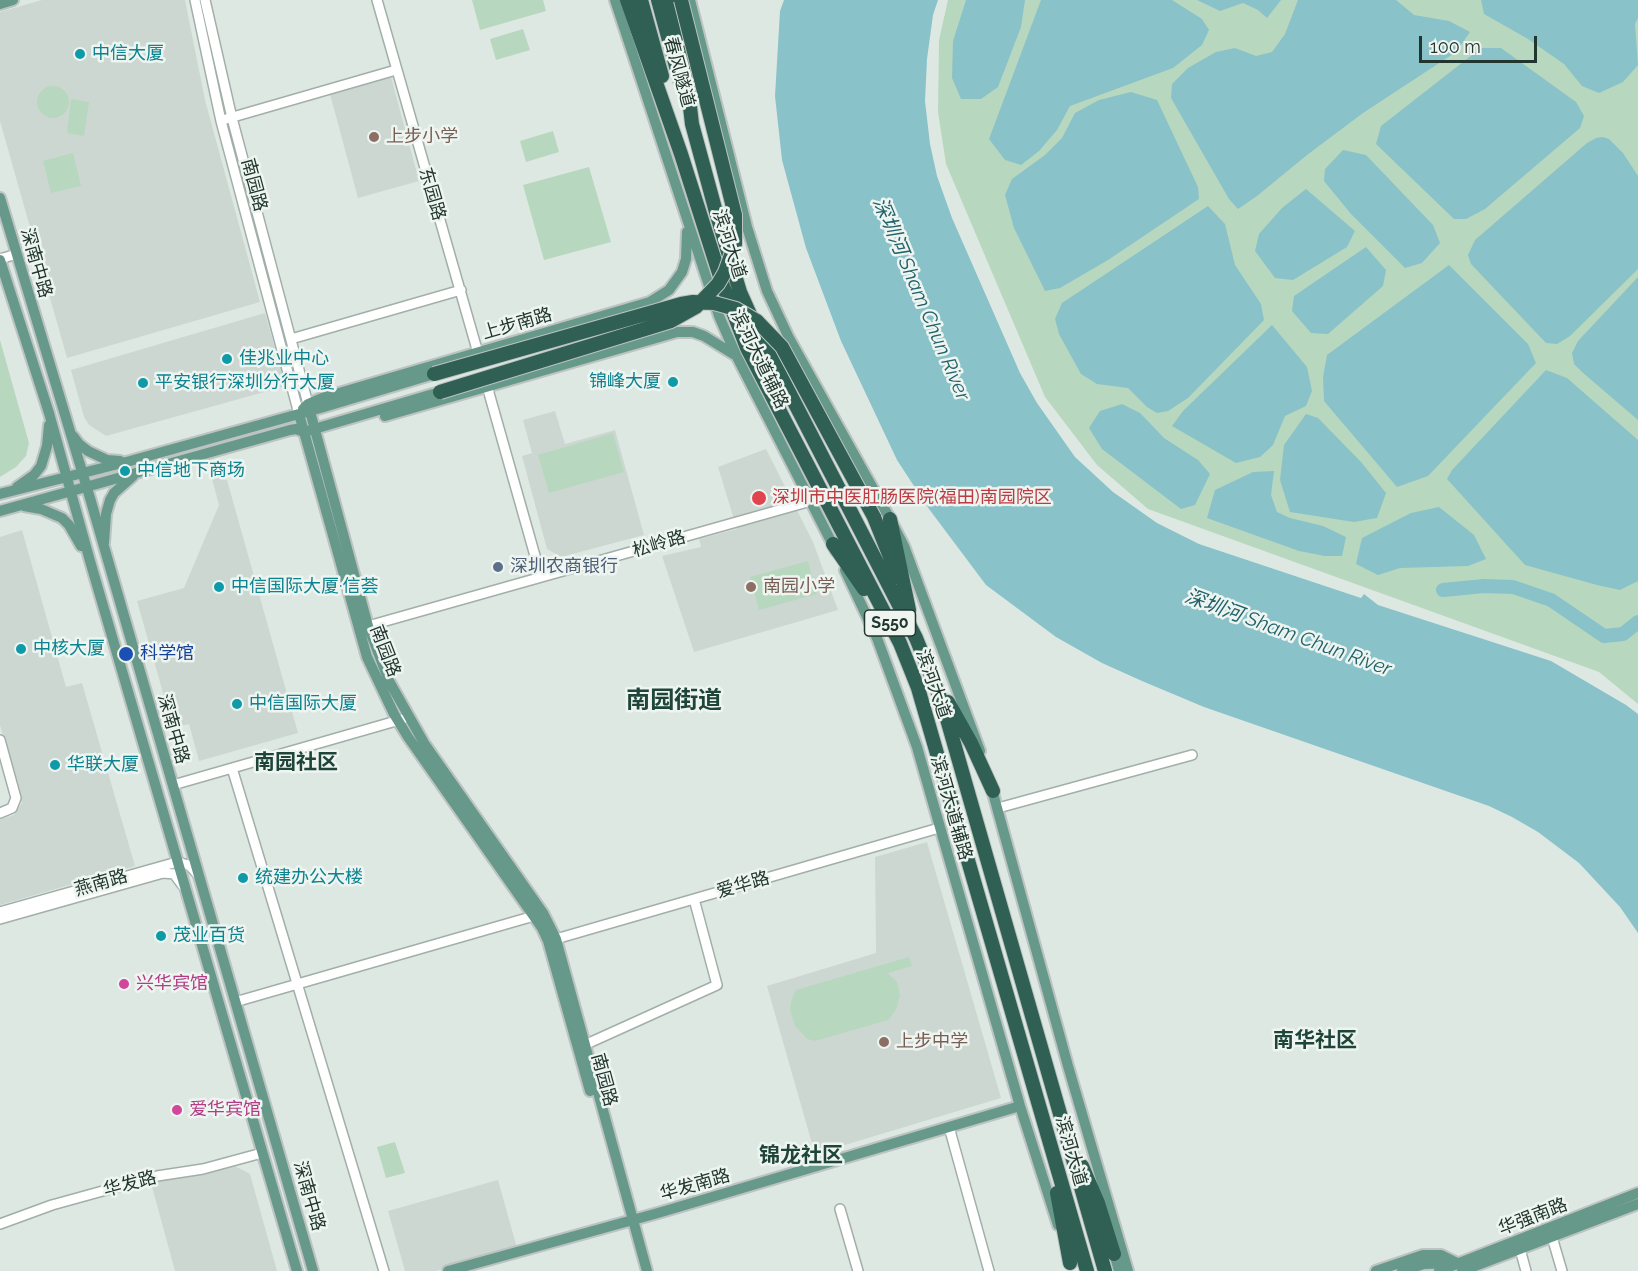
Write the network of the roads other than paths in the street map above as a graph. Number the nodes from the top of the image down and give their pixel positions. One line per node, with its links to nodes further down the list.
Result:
1 (13, 0): 12 (main road)
2 (195, 0): 15 (street, 南园路)
3 (205, 0): 14 (street, 南园路)
4 (377, 0): 13 (street, 东园路)
5 (615, 0): 19 (main road, 滨河大道辅路)
6 (627, 0): 17 (highway, 滨河大道 / S550)
7 (641, 0): 17 (highway, 春风隧道)
8 (658, 0): 16 (highway, 春风隧道)
9 (669, 0): 16 (highway, 滨河大道 / S550)
10 (681, 0): 30 (highway, bridge)
11 (690, 0): 45 (main road, 滨河大道辅路)
12 (0, 4)
13 (396, 70): 14 (street); 22 (street, 东园路)
14 (232, 118): 15 (street); 25 (street, 南园路)
15 (221, 121): 31 (street, 南园路)
16 (692, 124): 52 (highway, 滨河大道 / S550)
17 (681, 154): 53 (highway, 滨河大道 / S550)
18 (0, 198): 20 (main road, 深南中路)
19 (685, 214): 23 (main road, 上步南路); 27 (main road, 滨河大道辅路)
20 (16, 254): 21 (street); 33 (main road, 深南中路)
21 (0, 259): 32 (main road, 深南中路)
22 (461, 290): 25 (street); 26 (street, 东园路)
23 (650, 302): 24 (main road); 26 (main road, 上步南路)
24 (663, 335): 27 (main road); 29 (main road)
25 (291, 339): 31 (street, 南园路)
26 (478, 353): 31 (main road, 上步南路)
27 (736, 355): 42 (main road, 滨河大道辅路)
28 (434, 374): 31 (main road, 上步南路); 50 (highway, bridge)
29 (487, 386): 34 (main road); 49 (street)
30 (440, 392): 34 (main road)
31 (306, 410): 34 (main road, 南园路); 35 (main road, 上步南路)
32 (49, 413): 38 (main road, 深南中路); 41 (main road)
33 (68, 426): 35 (main road); 36 (main road, 深南中路)
34 (309, 430): 37 (main road); 51 (main road, 南园路); 55 (main road, 南园路)
35 (130, 461): 36 (main road, 上步南路)
36 (82, 473): 38 (main road, 上步南路); 39 (main road, 深南中路)
37 (137, 474): 39 (main road); 47 (main road)
38 (66, 477): 40 (main road, 深南中路); 41 (main road, 上步南路)
39 (86, 487): 40 (main road); 47 (main road, 深南中路)
40 (70, 491): 43 (main road); 48 (main road, 深南中路)
41 (5, 492)
42 (811, 501): 46 (main road, 滨河大道辅路); 49 (street, 松岭路)
43 (18, 506): 44 (main road); 48 (main road)
44 (0, 511)
45 (890, 519): 50 (highway); 60 (main road, 滨河大道辅路)
46 (833, 544): 53 (highway); 63 (main road, 滨河大道辅路)
47 (104, 549): 59 (main road, 深南中路)
48 (90, 561): 64 (main road, 深南中路)
49 (541, 577): 51 (street, 松岭路)
50 (903, 590): 52 (highway)
51 (368, 626): 55 (main road, 南园路)
52 (916, 638): 54 (highway, 滨河大道 / S550)
53 (900, 643): 77 (highway, 滨河大道 / S550)
54 (925, 659): 60 (highway); 76 (highway, 滨河大道 / S550)
55 (403, 719): 58 (street); 69 (main road, 南园路); 71 (main road, 南园路)
56 (0, 740): 62 (street)
57 (1192, 755): 61 (street)
58 (232, 768): 59 (street); 72 (street)
59 (173, 785): 65 (main road, 深南中路)
60 (993, 791): 61 (main road, 滨河大道辅路)
61 (998, 808): 80 (main road, 滨河大道辅路)
62 (0, 813)
63 (939, 828): 67 (street, 爱华路); 75 (main road, 滨河大道辅路)
64 (177, 862): 65 (street); 66 (main road, 深南中路); 68 (street, 燕南路)
65 (199, 876): 73 (main road, 深南中路)
66 (186, 892): 70 (street, 燕南路); 79 (main road, 深南中路)
67 (694, 899): 71 (street, 爱华路); 74 (street)
68 (0, 912)
69 (534, 916): 71 (main road, 南园路); 72 (street)
70 (0, 919)
71 (552, 940): 74 (main road, 南园路)
72 (297, 984): 73 (street); 93 (street)
73 (235, 1002): 92 (main road, 深南中路)
74 (581, 1047): 84 (main road, 南园路)
75 (1020, 1106): 78 (main road, 华发南路); 89 (main road, 滨河大道辅路)
76 (1060, 1117): 88 (highway); 100 (highway, 滨河大道 / S550)
77 (1045, 1126): 89 (highway); 99 (highway, 滨河大道 / S550)
78 (949, 1127): 84 (main road, 华发南路); 98 (street)
79 (262, 1154): 85 (street, 华发路); 91 (main road, 深南中路)
80 (1101, 1180): 88 (main road, 滨河大道辅路); 102 (main road, 滨河大道辅路)
81 (1638, 1193): 90 (main road, 华强南路)
82 (1638, 1204): 86 (main road, 华强南路)
83 (840, 1209): 97 (street)
84 (629, 1221): 94 (main road, 华发南路); 95 (main road, 南园路); 96 (main road, 南园路)
85 (0, 1224)
86 (1552, 1237): 87 (main road, 华强南路); 107 (street)
87 (1520, 1249): 90 (main road, 华强南路); 106 (street)
88 (1114, 1254): 101 (main road, 滨河大道辅路)
89 (1071, 1267)
90 (1461, 1267): 103 (main road); 104 (main road); 105 (main road, 华强南路)
91 (297, 1271)
92 (313, 1271)
93 (384, 1271)
94 (448, 1271)
95 (640, 1271)
96 (647, 1271)
97 (858, 1271)
98 (989, 1271)
99 (1087, 1271)
100 (1105, 1271)
101 (1119, 1271)
102 (1128, 1271)
103 (1376, 1271)
104 (1402, 1271)
105 (1439, 1271)
106 (1526, 1271)
107 (1562, 1271)

